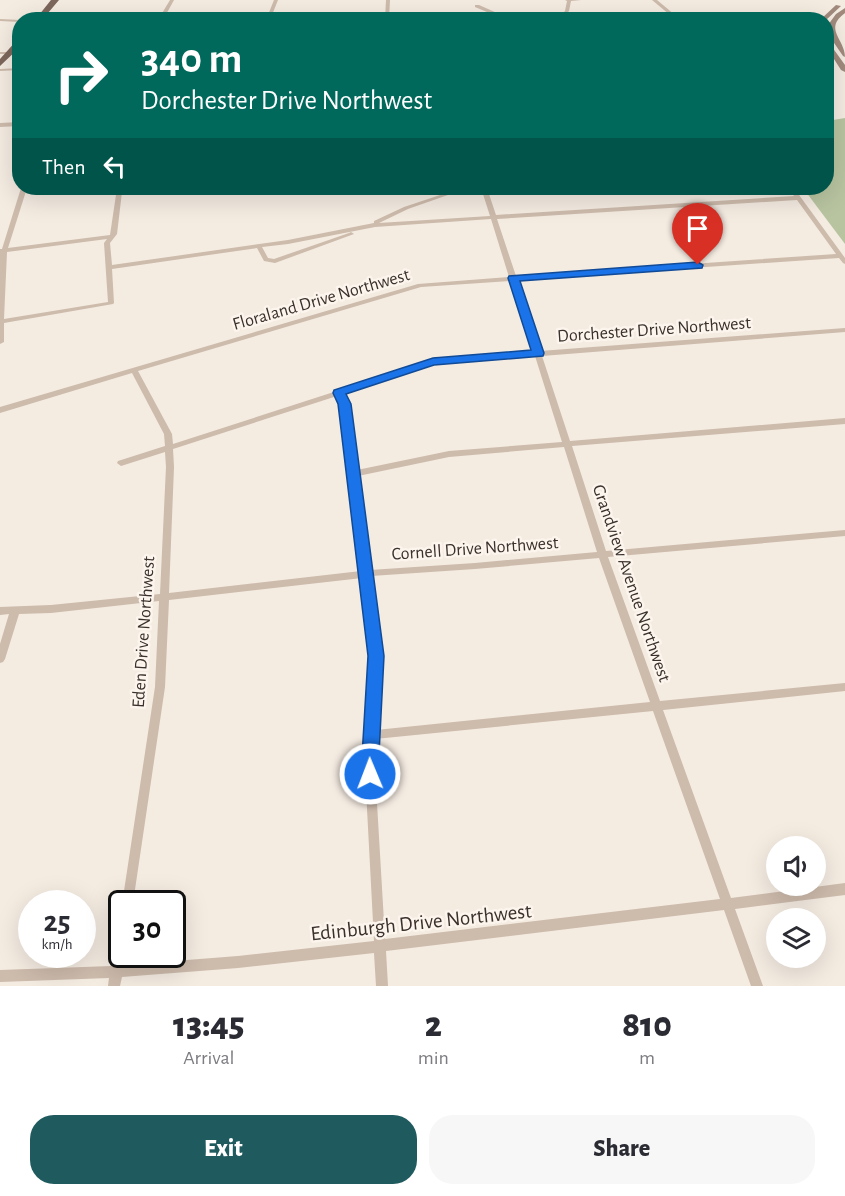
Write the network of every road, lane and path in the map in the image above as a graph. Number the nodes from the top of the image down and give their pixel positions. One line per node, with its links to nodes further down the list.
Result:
1 (55, 0): 6 (main road)
2 (579, 0): 4 (street)
3 (654, 0): 8 (street)
4 (568, 1)
5 (477, 6): 7 (street)
6 (45, 12)
7 (492, 12)
8 (669, 12)
9 (834, 40): 14 (main road)
10 (834, 48): 15 (main road)
11 (0, 53): 12 (street)
12 (10, 53): 16 (main road)
13 (834, 54): 17 (main road)
14 (845, 55)
15 (845, 62)
16 (0, 64)
17 (845, 70)
18 (22, 195): 28 (street)
19 (119, 195): 26 (street)
20 (444, 195): 25 (street)
21 (487, 195): 24 (street, Grandview Avenue Northwest)
22 (796, 195): 23 (street)
23 (798, 198): 24 (street); 29 (street)
24 (495, 217): 25 (street); 32 (street, Grandview Avenue Northwest)
25 (370, 225): 27 (street); 27 (street)
26 (110, 237): 28 (street); 31 (street)
27 (259, 247): 31 (street)
28 (2, 250): 33 (street)
29 (840, 256): 30 (street); 32 (street, Floraland Drive Northwest)
30 (845, 262)
31 (110, 267): 33 (street)
32 (513, 278): 36 (street, Grandview Avenue Northwest); 37 (street, Floraland Drive Northwest)
33 (1, 322): 35 (street)
34 (845, 330): 36 (street, Dorchester Drive Northwest)
35 (0, 342)
36 (538, 353): 38 (street, Dorchester Drive Northwest); 41 (street, Grandview Avenue Northwest)
37 (134, 370): 39 (street, Floraland Drive Northwest); 42 (street, Eden Drive Northwest)
38 (339, 393): 42 (street, Dorchester Drive Northwest); 44 (street)
39 (0, 410)
40 (845, 421): 41 (street)
41 (567, 444): 44 (street); 46 (street, Grandview Avenue Northwest)
42 (170, 448): 43 (street, Dorchester Drive Northwest); 48 (street, Eden Drive Northwest)
43 (121, 463)
44 (354, 474): 47 (street)
45 (845, 533): 46 (street, Cornell Drive Northwest)
46 (603, 556): 47 (street, Cornell Drive Northwest); 53 (street, Grandview Avenue Northwest)
47 (367, 574): 48 (street, Cornell Drive Northwest); 54 (street)
48 (165, 595): 50 (street, Cornell Drive Northwest); 56 (street, Eden Drive Northwest)
49 (0, 611): 50 (street, Cornell Drive Northwest)
50 (15, 611): 51 (street)
51 (0, 659)
52 (845, 687): 53 (street)
53 (659, 705): 54 (street); 57 (street, Grandview Avenue Northwest)
54 (370, 735): 58 (street)
55 (845, 889): 57 (street, Edinburgh Drive Northwest)
56 (129, 890)
57 (726, 904): 58 (street, Edinburgh Drive Northwest); 64 (street, Grandview Avenue Northwest)
58 (380, 946): 60 (street, Edinburgh Drive Northwest); 63 (street)
59 (117, 968): 60 (street)
60 (116, 972): 61 (street, Edinburgh Drive Northwest); 62 (street)
61 (0, 976)
62 (114, 986)
63 (382, 986)
64 (757, 986)

